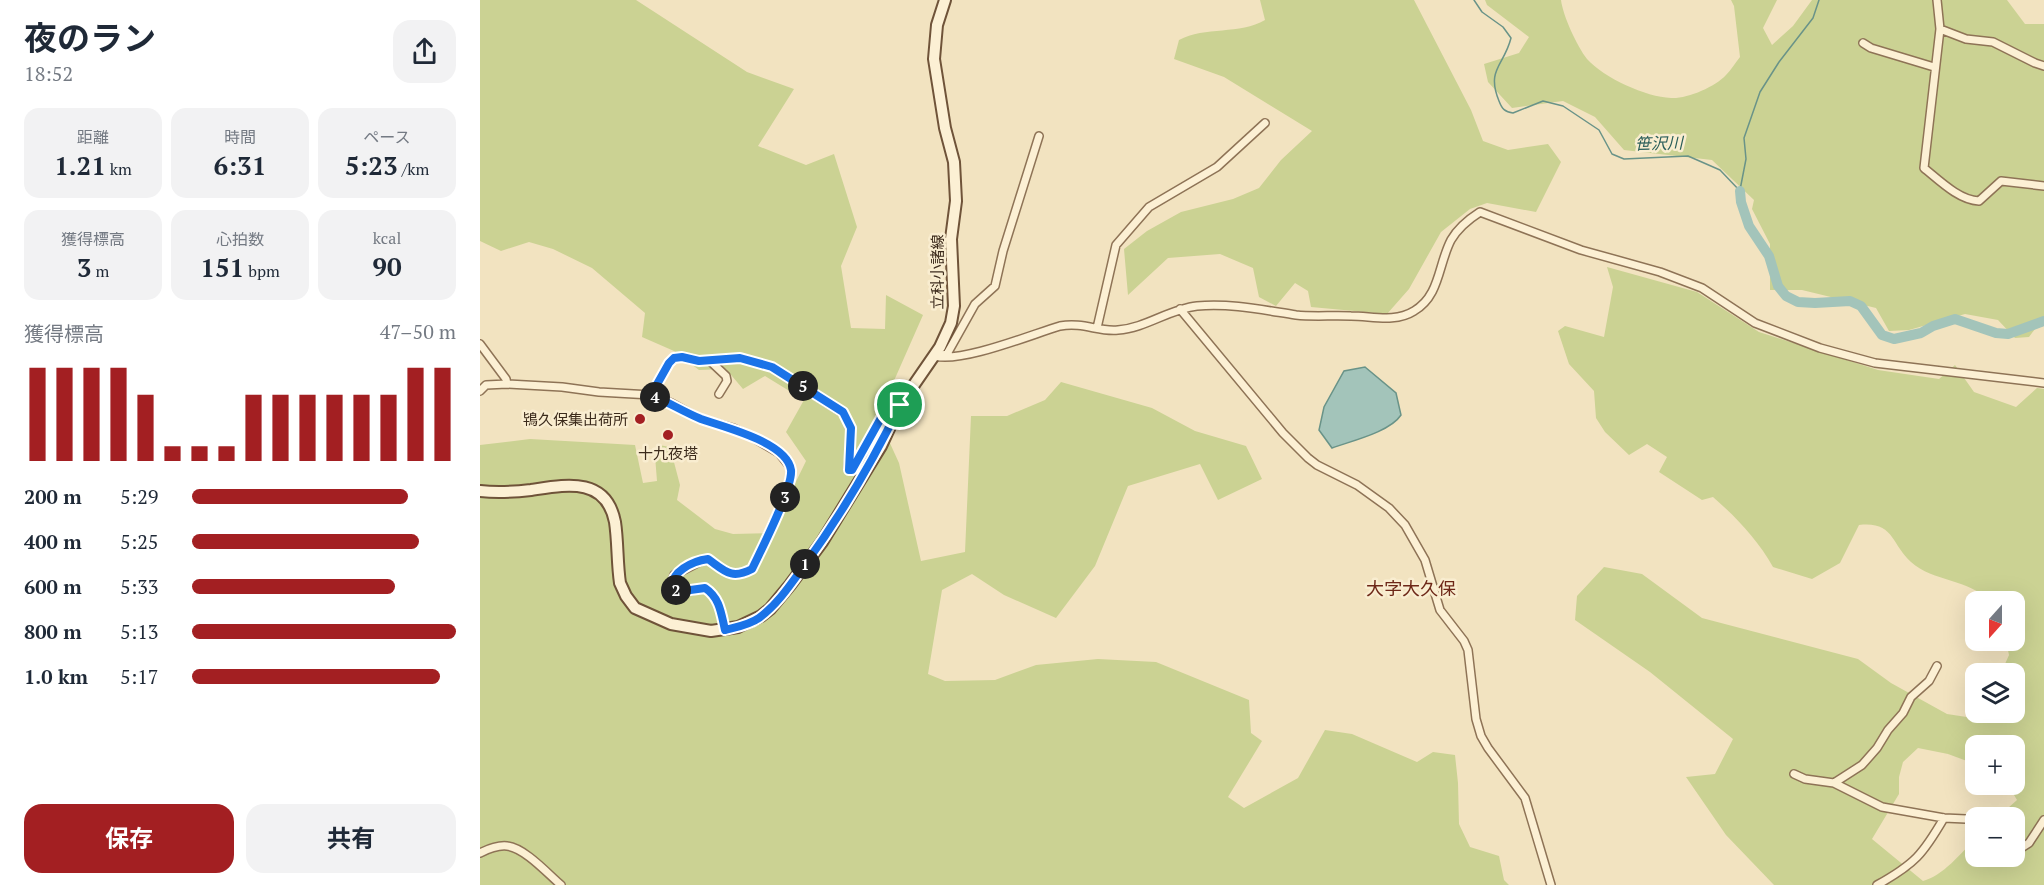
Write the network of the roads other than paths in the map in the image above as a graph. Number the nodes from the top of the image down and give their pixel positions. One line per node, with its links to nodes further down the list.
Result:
1 (945, 0): 13 (main road, 立科小諸線)
2 (1937, 0): 3 (street)
3 (1940, 29): 5 (street); 6 (street)
4 (1863, 44): 6 (street)
5 (2044, 66)
6 (1934, 67): 9 (street)
7 (1264, 123): 11 (street)
8 (1039, 136): 13 (street)
9 (2044, 186)
10 (1180, 309): 11 (street); 15 (street); 32 (street)
11 (1097, 328): 13 (street)
12 (480, 344): 16 (street)
13 (935, 356): 20 (main road, 立科小諸線)
14 (709, 360): 18 (street); 19 (street); 20 (street)
15 (2044, 383)
16 (507, 384): 17 (street); 19 (street)
17 (480, 391)
18 (719, 394)
19 (651, 395): 22 (street)
20 (900, 405): 22 (main road, 立科小諸線)
21 (480, 491): 22 (main road, 立科小諸線)
22 (725, 630)
23 (1937, 666): 25 (street)
24 (1794, 774): 25 (street)
25 (1834, 783): 26 (street)
26 (1944, 818): 27 (street); 33 (street)
27 (1965, 819)
28 (2044, 820): 29 (street)
29 (2025, 846)
30 (480, 853): 31 (street)
31 (561, 885)
32 (1551, 885)
33 (1877, 885)

